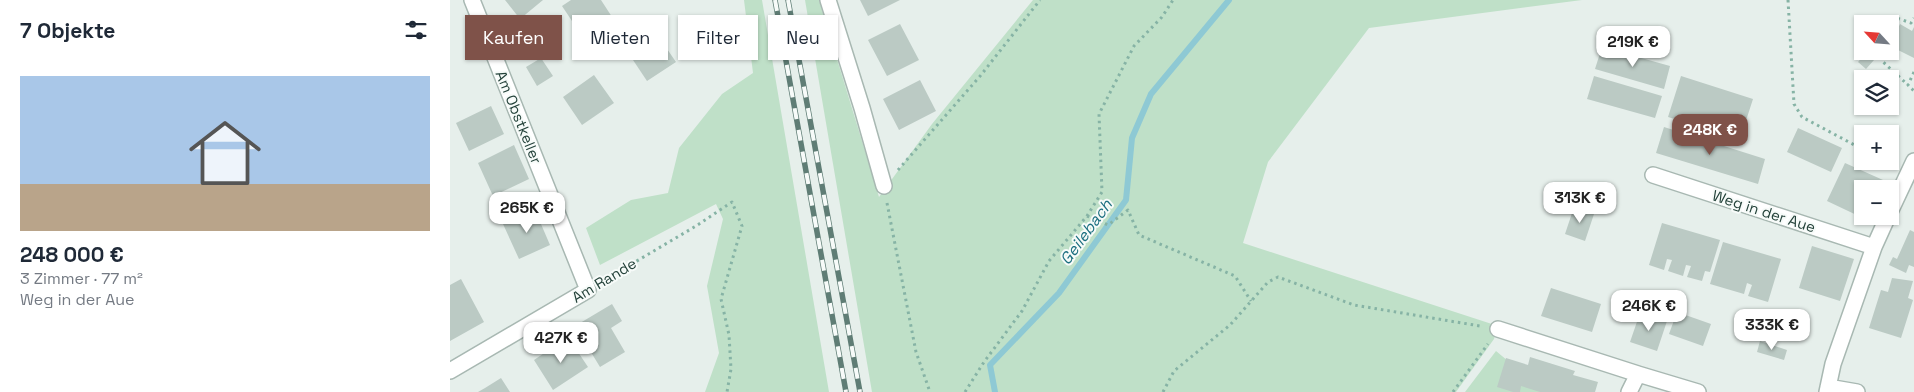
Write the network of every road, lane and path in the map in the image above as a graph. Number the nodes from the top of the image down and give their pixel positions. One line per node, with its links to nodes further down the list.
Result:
1 (472, 0): 20 (street, Am Obstkeller)
2 (828, 0): 15 (street)
3 (1040, 0): 15 (path)
4 (1173, 0): 17 (path)
5 (1788, 0): 12 (path)
6 (1914, 18): 7 (path)
7 (1899, 19)
8 (1881, 60): 10 (path)
9 (1914, 72): 10 (path)
10 (1908, 84): 11 (path)
11 (1914, 91)
12 (1854, 145)
13 (1914, 161): 16 (street)
14 (1653, 175): 19 (street, Weg in der Aue)
15 (884, 186): 27 (path)
16 (1899, 193)
17 (1087, 216): 21 (path); 28 (path)
18 (1884, 225): 19 (street)
19 (1874, 247): 25 (street)
20 (588, 290): 23 (street, Am Rande); 26 (path, Am Rande)
21 (1251, 301): 22 (path); 29 (path)
22 (1503, 331): 24 (street); 30 (path)
23 (450, 371)
24 (1638, 374): 31 (street); 32 (street)
25 (1827, 389): 33 (street)
26 (727, 392)
27 (930, 392)
28 (965, 392)
29 (1163, 392)
30 (1453, 392)
31 (1629, 392)
32 (1698, 392)
33 (1857, 392)

